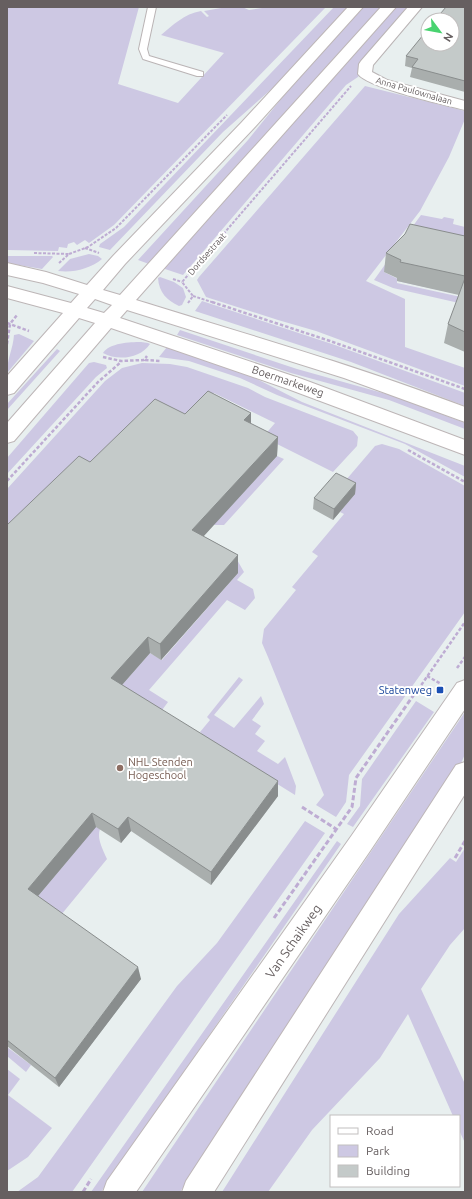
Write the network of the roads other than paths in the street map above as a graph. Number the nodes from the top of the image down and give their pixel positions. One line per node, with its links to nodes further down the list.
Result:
1 (152, 7): 5 (lane)
2 (356, 7): 9 (street)
3 (389, 7): 10 (street)
4 (415, 7): 6 (street, Anna Paulownalaan)
5 (200, 74)
6 (465, 106)
7 (7, 269): 9 (street)
8 (7, 292): 11 (street, Boermarkeweg)
9 (91, 292): 10 (street); 11 (street)
10 (124, 302): 12 (street); 14 (street)
11 (75, 311): 12 (street, Boermarkeweg); 13 (street)
12 (108, 321): 15 (street); 16 (street, Boermarkeweg)
13 (7, 388)
14 (465, 415)
15 (7, 436)
16 (465, 448)
17 (455, 688): 19 (street, Van Schaikweg)
18 (465, 772): 20 (street)
19 (118, 1192)
20 (197, 1192)

